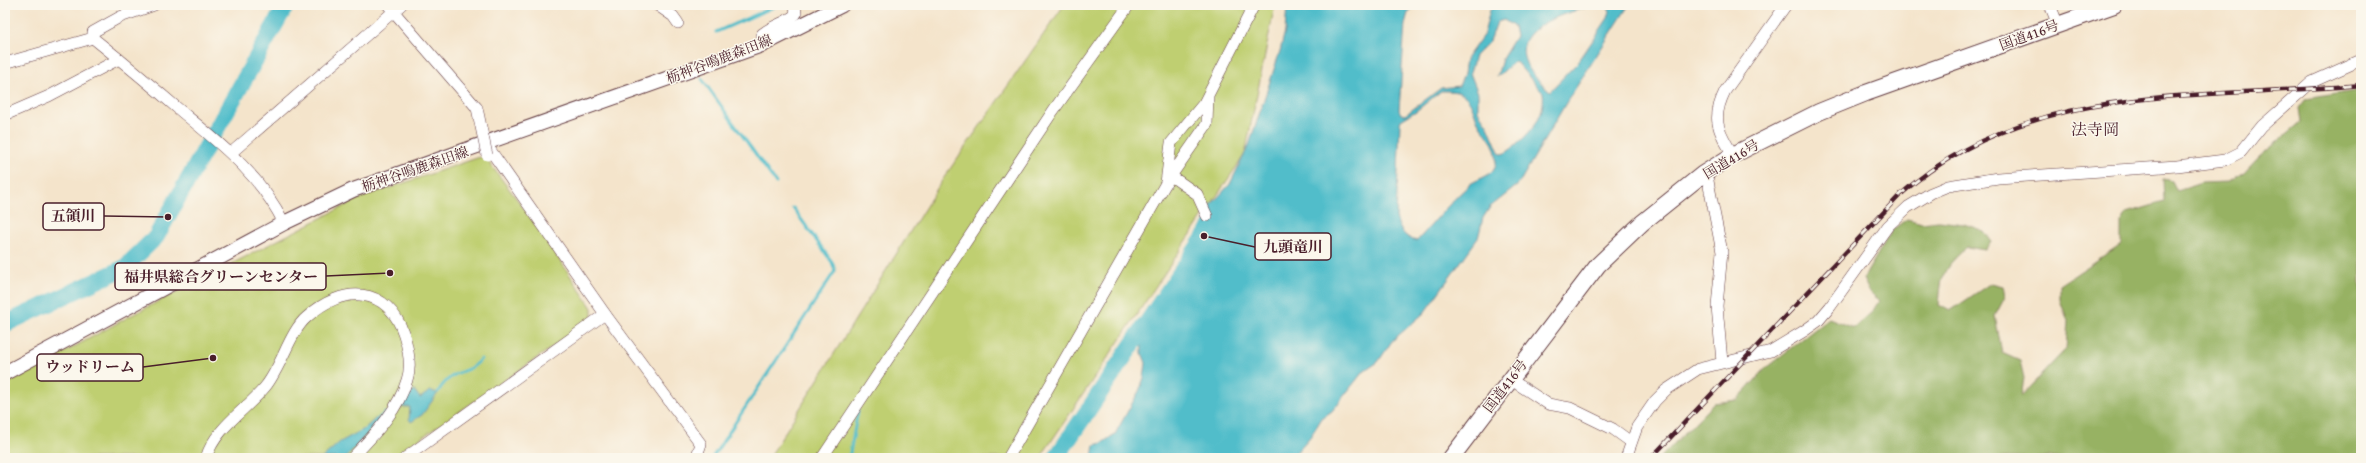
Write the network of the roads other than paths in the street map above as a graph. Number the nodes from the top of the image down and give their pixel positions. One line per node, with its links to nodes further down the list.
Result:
1 (154, 5): 13 (street)
2 (657, 5): 11 (street)
3 (795, 5): 14 (street)
4 (842, 5): 14 (main road, 栃神谷鳴鹿森田線)
5 (1129, 5): 36 (street)
6 (1254, 5): 18 (street)
7 (1786, 5): 22 (street)
8 (2050, 5): 12 (street)
9 (2114, 5): 12 (highway, 国道416号)
10 (394, 7): 20 (street, bridge); 21 (street)
11 (678, 23)
12 (2058, 25): 22 (highway, 国道416号)
13 (93, 38): 15 (street); 17 (street)
14 (762, 45): 20 (main road, 栃神谷鳴鹿森田線)
15 (119, 59): 19 (street); 21 (street)
16 (2361, 60): 28 (street)
17 (5, 63)
18 (1208, 95): 24 (street); 24 (street)
19 (5, 115)
20 (486, 150): 26 (main road, 栃神谷鳴鹿森田線); 27 (street)
21 (230, 152): 26 (street)
22 (1733, 155): 23 (highway, 国道416号)
23 (1703, 174): 28 (street); 30 (highway, 国道416号)
24 (1168, 180): 25 (street); 37 (street)
25 (1207, 216)
26 (284, 223): 29 (main road, 栃神谷鳴鹿森田線)
27 (605, 314): 34 (street); 35 (street)
28 (1722, 362): 31 (street)
29 (5, 373)
30 (1510, 379): 31 (street); 38 (highway, 国道416号)
31 (1631, 442): 39 (street)
32 (206, 458): 33 (street)
33 (352, 458)
34 (405, 458)
35 (696, 458)
36 (822, 458)
37 (1008, 458)
38 (1451, 458)
39 (1626, 458)

